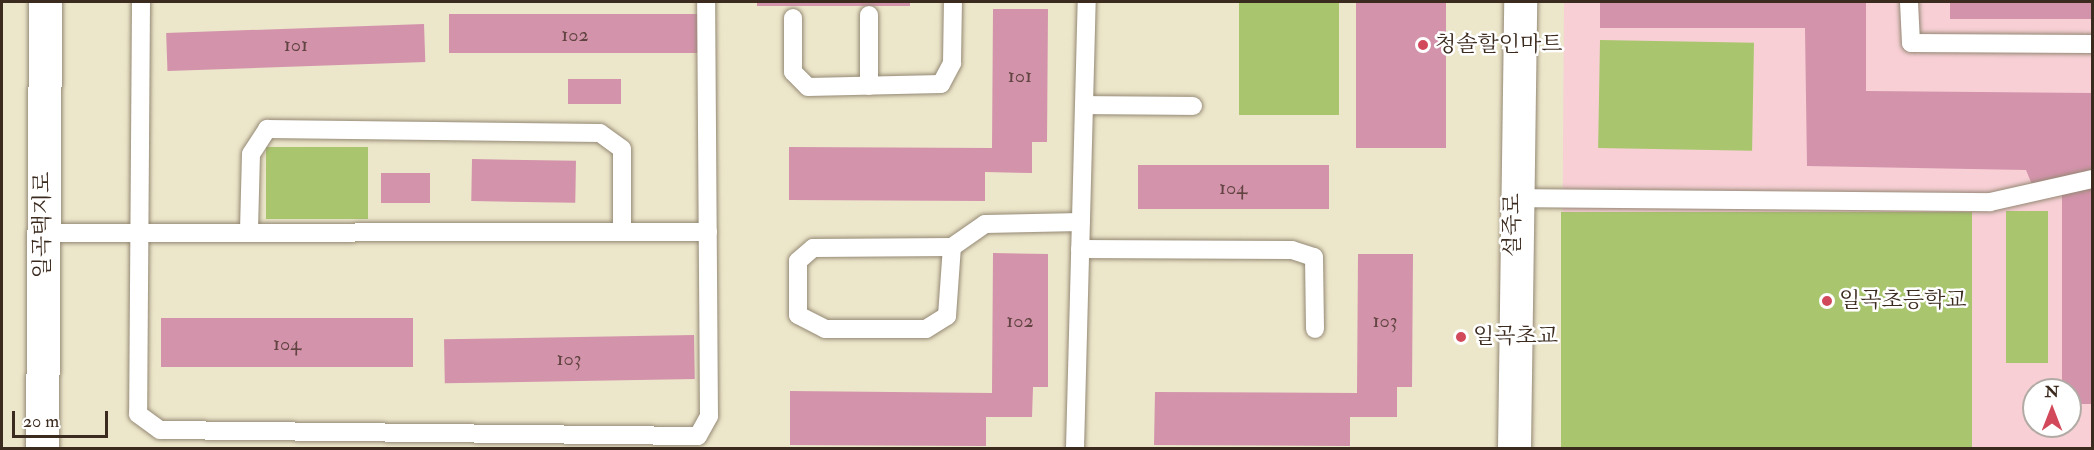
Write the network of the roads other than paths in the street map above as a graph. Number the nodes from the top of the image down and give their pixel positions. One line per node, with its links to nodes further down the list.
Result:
1 (45, 2): 23 (street, 일곡택지로)
2 (141, 2): 20 (lane)
3 (706, 2): 22 (lane)
4 (953, 2): 11 (lane)
5 (1087, 2): 12 (lane)
6 (1520, 2): 16 (street, 설죽로)
7 (1909, 2): 10 (lane)
8 (869, 15): 11 (lane)
9 (793, 18): 11 (lane)
10 (2092, 44)
11 (869, 86)
12 (1084, 105): 13 (lane); 18 (lane)
13 (1193, 106)
14 (2092, 179): 17 (lane)
15 (2031, 184): 17 (lane)
16 (1513, 198): 17 (lane); 30 (street, 설죽로)
17 (1990, 202)
18 (1081, 222): 24 (lane); 25 (lane)
19 (249, 230): 20 (lane); 21 (lane); 21 (lane)
20 (140, 231): 23 (lane); 27 (lane)
21 (622, 232): 22 (lane)
22 (708, 232): 27 (lane)
23 (43, 233): 28 (street, 일곡택지로)
24 (952, 247): 24 (lane)
25 (1080, 249): 26 (lane); 29 (lane)
26 (1315, 329)
27 (666, 442)
28 (42, 448)
29 (1075, 448)
30 (1514, 448)

